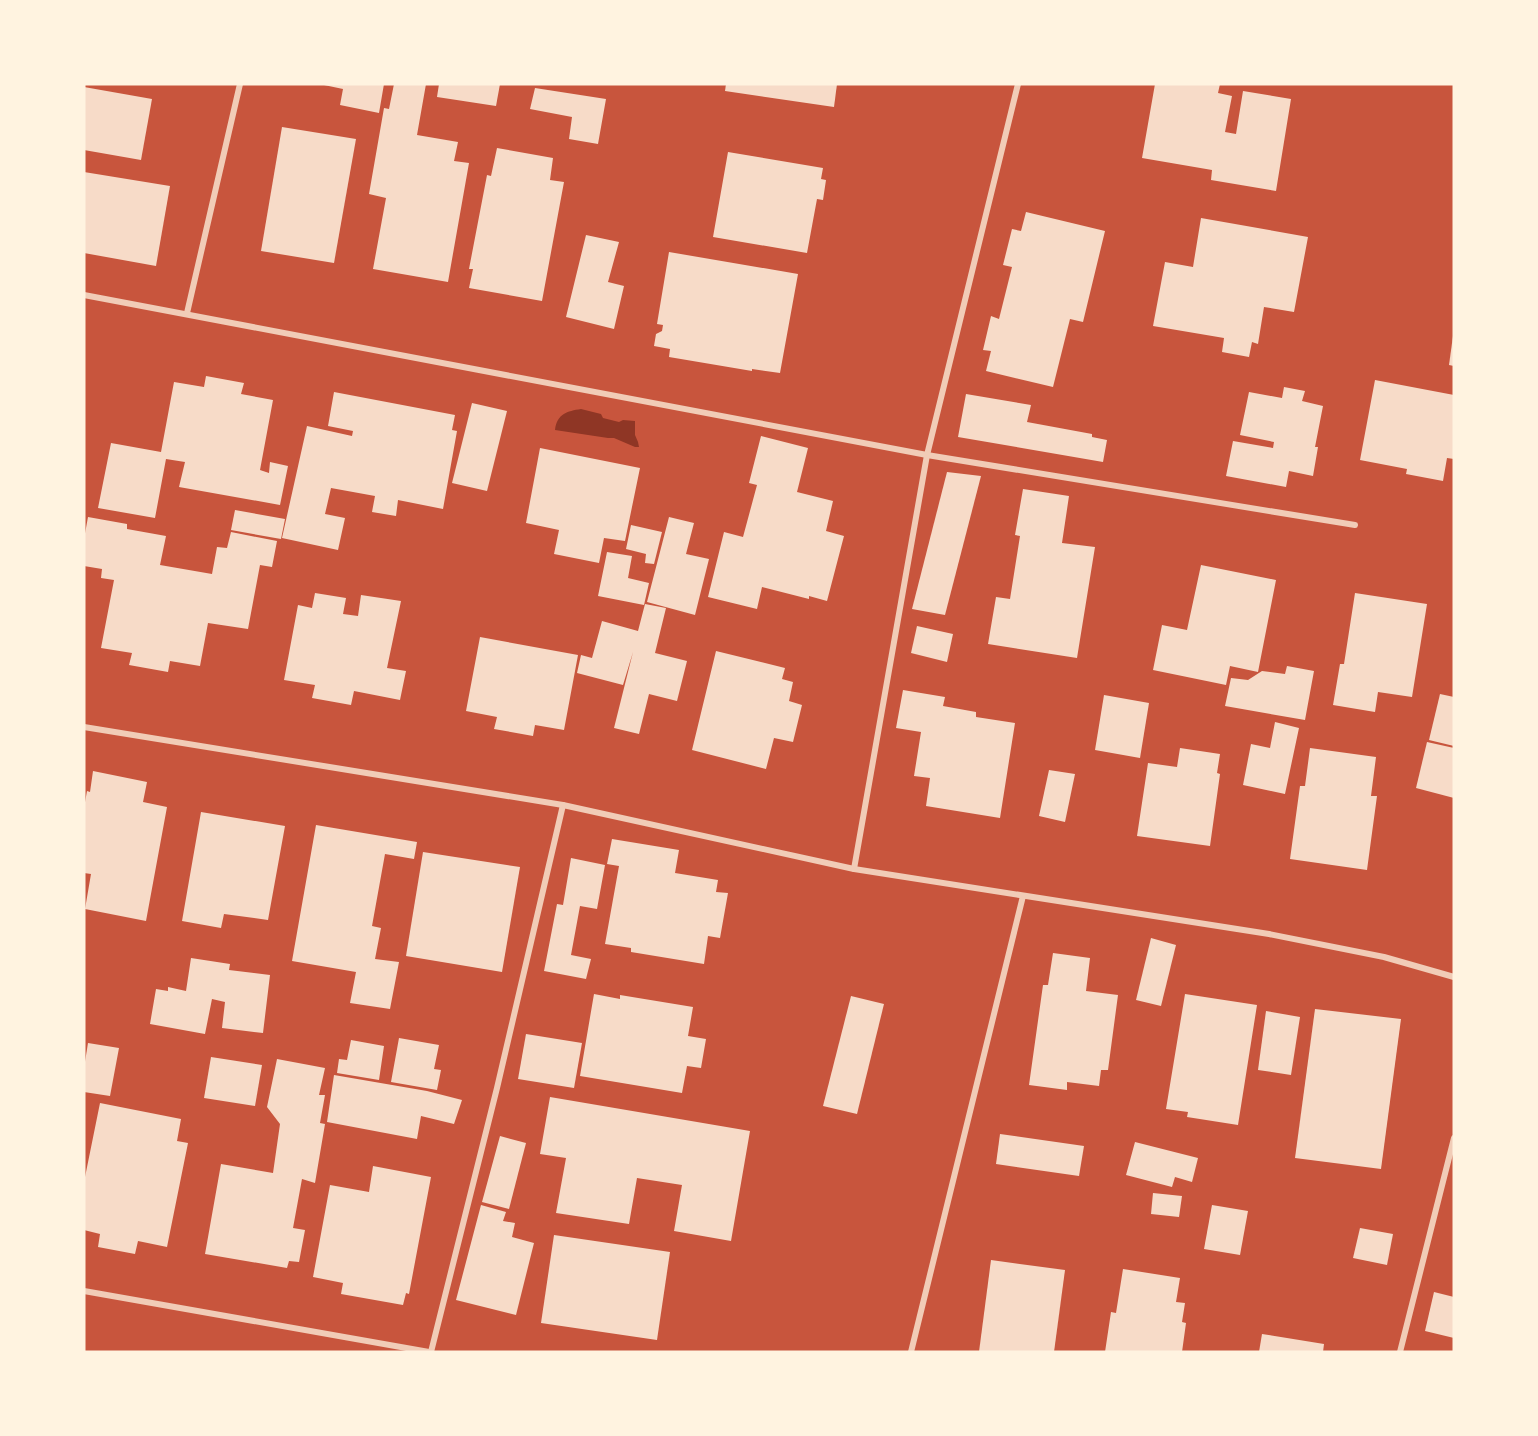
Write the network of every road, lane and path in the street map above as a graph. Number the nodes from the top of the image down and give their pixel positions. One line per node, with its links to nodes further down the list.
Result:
1 (240, 84): 4 (street)
2 (1018, 84): 5 (street)
3 (84, 295): 4 (street)
4 (187, 313): 5 (street)
5 (927, 455): 6 (street); 9 (street)
6 (1355, 525)
7 (84, 727): 8 (street)
8 (563, 805): 9 (street); 14 (street)
9 (854, 869): 10 (street)
10 (1023, 896): 11 (street); 15 (street)
11 (1454, 977)
12 (1454, 1138): 16 (street)
13 (84, 1291): 14 (street)
14 (430, 1352)
15 (911, 1352)
16 (1400, 1352)

